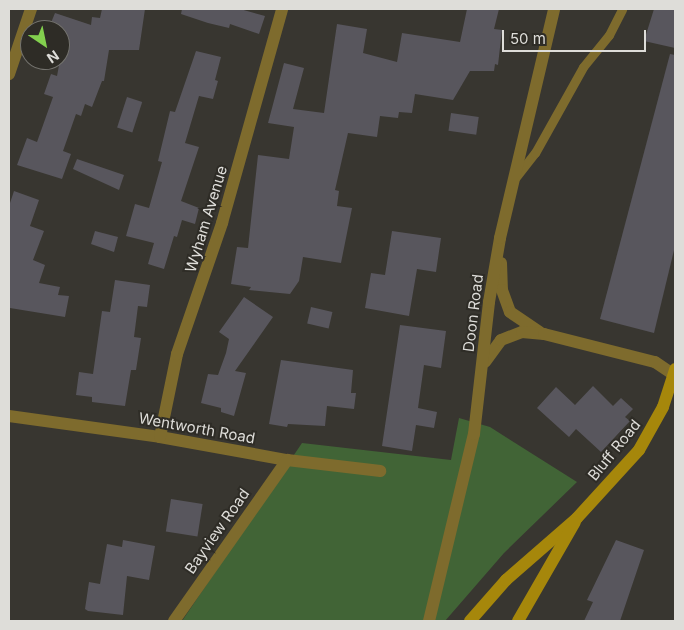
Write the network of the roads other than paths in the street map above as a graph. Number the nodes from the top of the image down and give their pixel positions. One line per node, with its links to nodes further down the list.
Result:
1 (31, 9): 5 (street)
2 (282, 9): 12 (street, Wyham Avenue)
3 (554, 9): 6 (street, Doon Road)
4 (622, 9): 6 (lane)
5 (9, 74)
6 (514, 178): 7 (street, Doon Road)
7 (500, 238): 8 (street); 9 (street, Doon Road)
8 (544, 334): 9 (street); 10 (street)
9 (483, 365): 17 (street, Doon Road)
10 (674, 372): 15 (main road, Bluff Road)
11 (10, 418): 12 (street, Wentworth Road)
12 (160, 437): 13 (street, Wentworth Road)
13 (287, 460): 14 (street, Wentworth Road); 16 (street, Bayview Road)
14 (380, 471)
15 (577, 518): 18 (main road, Bluff Road); 19 (main road, Bluff Road)
16 (174, 621)
17 (429, 621)
18 (470, 621)
19 (518, 621)

